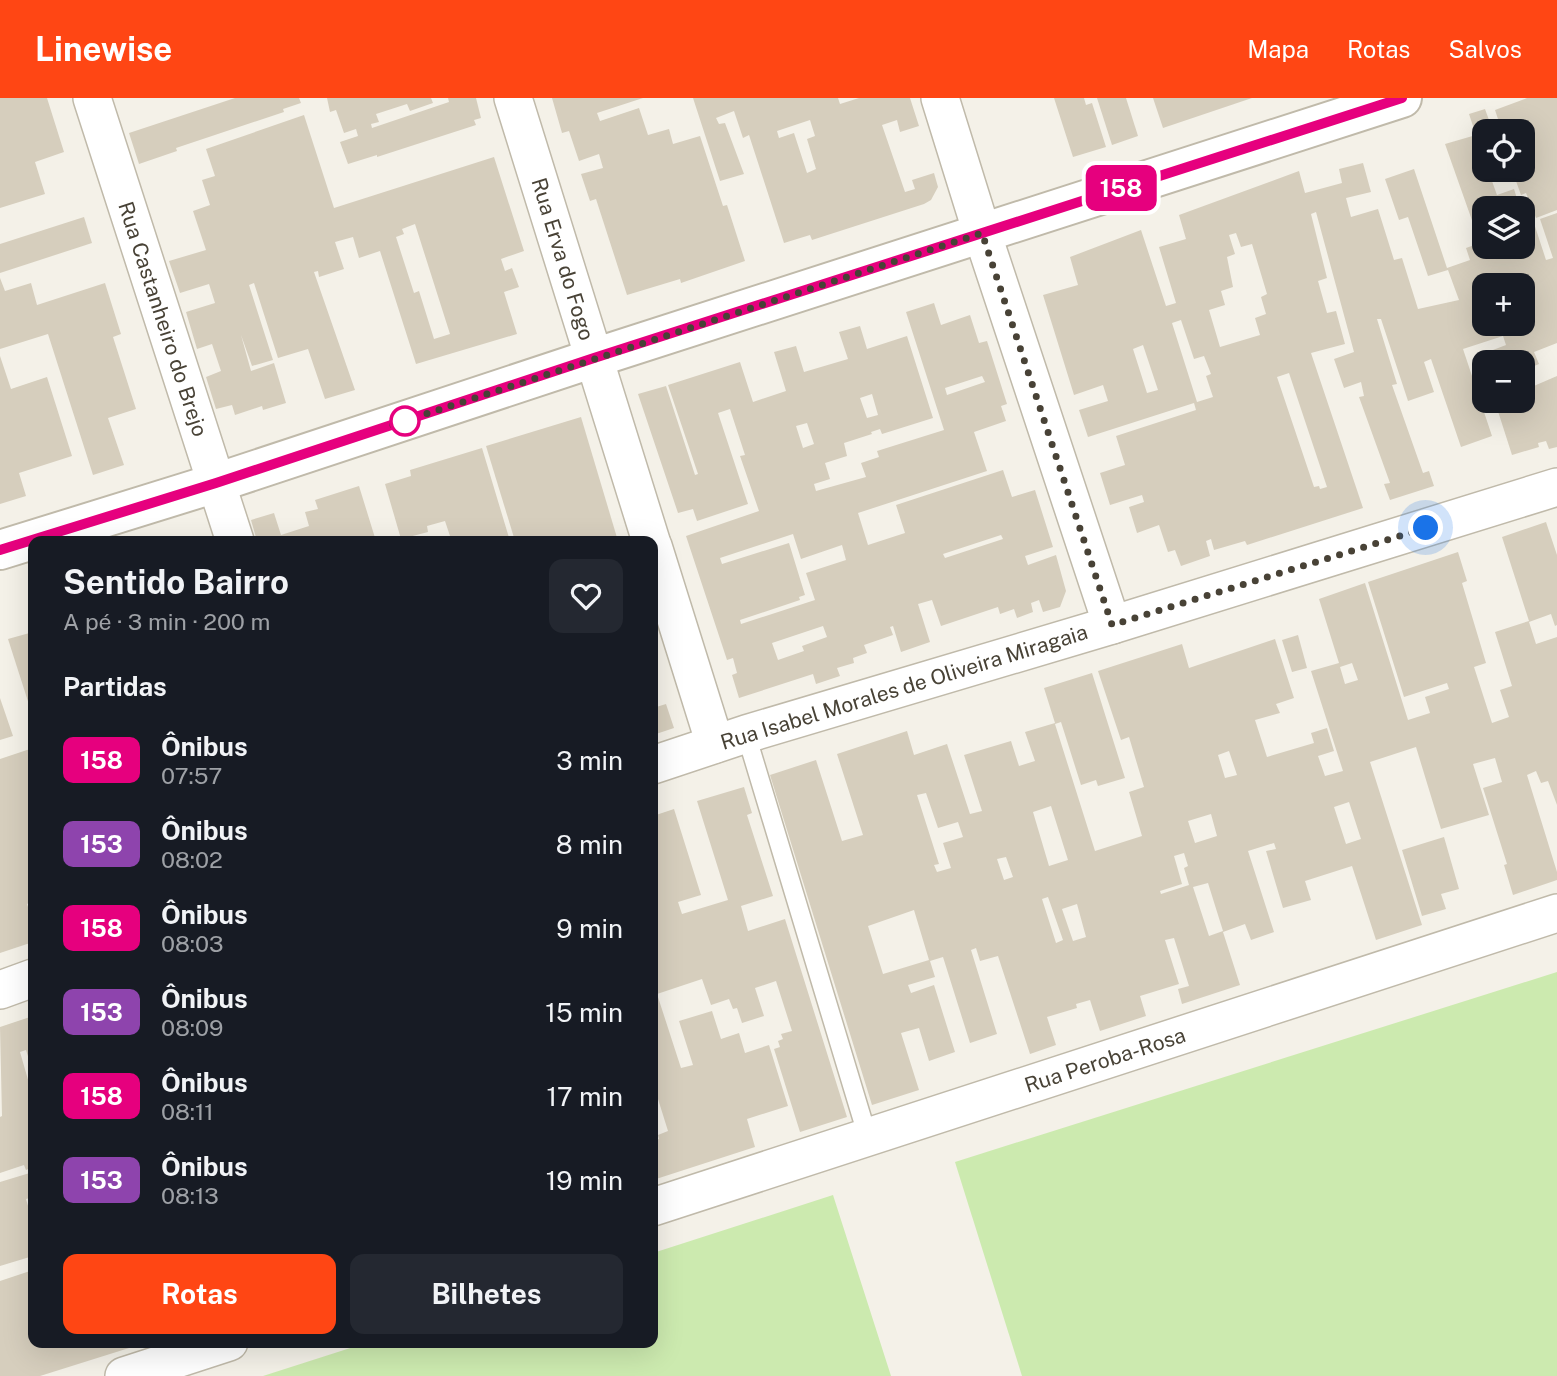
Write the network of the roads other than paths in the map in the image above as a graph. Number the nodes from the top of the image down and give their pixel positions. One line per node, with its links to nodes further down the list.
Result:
1 (92, 98): 7 (street, Rua Castanheiro do Brejo)
2 (513, 98): 6 (street, Rua Erva do Fogo)
3 (940, 98): 5 (street)
4 (1392, 99): 5 (street)
5 (982, 233): 6 (street); 15 (street)
6 (594, 358): 7 (street); 11 (street, Rua Erva do Fogo)
7 (216, 483): 9 (street); 10 (street, Rua Castanheiro do Brejo)
8 (1557, 487): 15 (street, Rua Isabel Morales de Oliveira Miragaia)
9 (45, 536)
10 (233, 536)
11 (649, 536)
12 (28, 541): 13 (street)
13 (0, 550)
14 (658, 559): 16 (street)
15 (1112, 625): 16 (street, Rua Isabel Morales de Oliveira Miragaia)
16 (730, 739): 17 (street, Rua Isabel Morales de Oliveira Miragaia); 21 (lane)
17 (658, 763)
18 (1557, 913): 21 (street, Rua Peroba-Rosa)
19 (28, 980): 20 (street)
20 (0, 990)
21 (868, 1138): 22 (street, Rua Peroba-Rosa)
22 (658, 1205)
23 (210, 1348): 24 (street)
24 (124, 1376)

